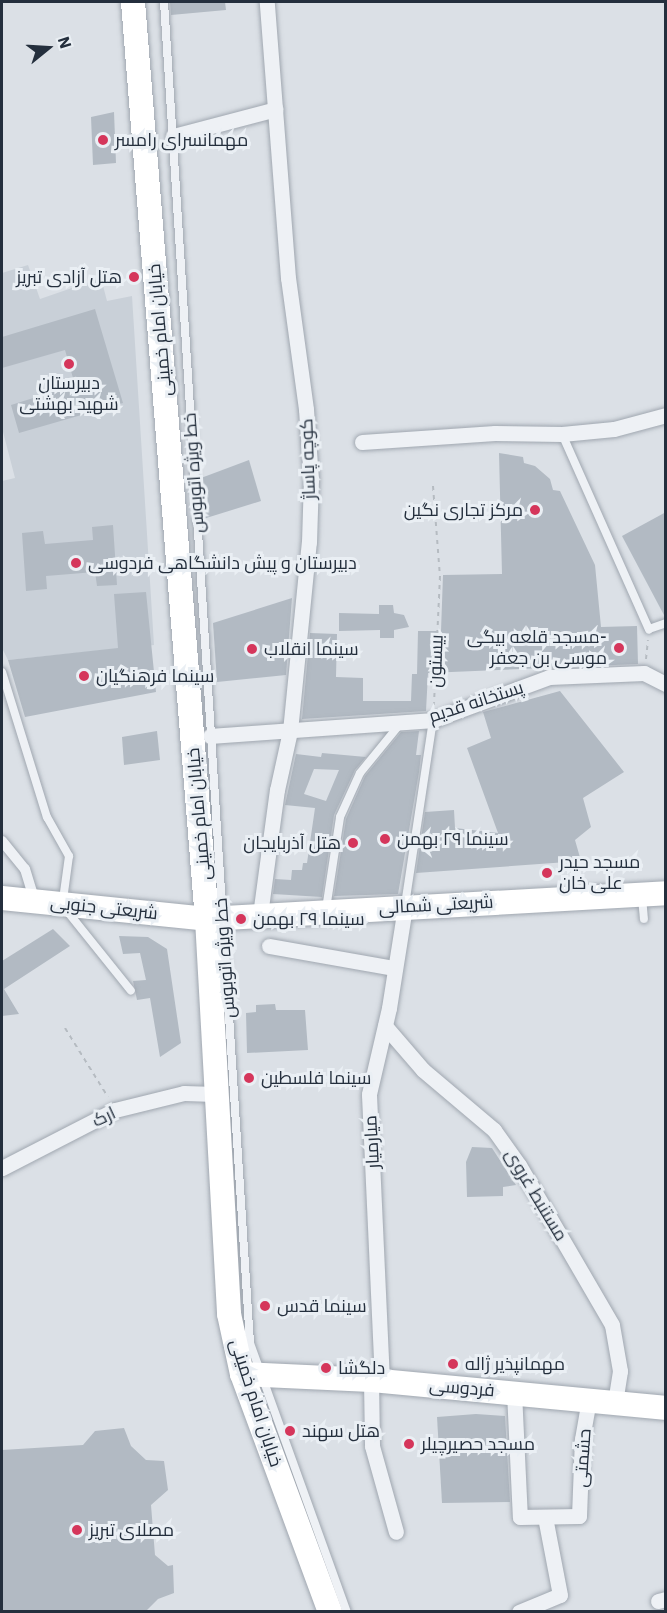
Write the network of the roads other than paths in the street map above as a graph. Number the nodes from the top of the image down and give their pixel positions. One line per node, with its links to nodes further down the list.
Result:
1 (133, 2): 24 (main road, خیابان امام خمینی)
2 (164, 2): 5 (lane, خط ویژه اتوبوس)
3 (267, 2): 4 (street, کوچه پاساژ)
4 (276, 110): 5 (street); 14 (street, کوچه پاساژ)
5 (173, 136): 15 (lane, خط ویژه اتوبوس)
6 (666, 415): 7 (street)
7 (562, 434): 8 (street); 9 (lane)
8 (362, 442)
9 (666, 623)
10 (2, 672): 20 (lane)
11 (666, 684): 12 (street, پستخانه قدیم)
12 (433, 720): 13 (street, پستخانه قدیم); 21 (lane)
13 (402, 722): 14 (street, پستخانه قدیم); 22 (lane)
14 (290, 731): 15 (street, پستخانه قدیم); 23 (street, کوچه پاساژ)
15 (210, 736): 24 (lane, خط ویژه اتوبوس)
16 (2, 841): 18 (street)
17 (2, 898): 18 (main road, شریعتی جنوبی)
18 (35, 902): 20 (main road, شریعتی جنوبی)
19 (650, 903): 21 (main road, شریعتی شمالی)
20 (62, 904): 24 (main road, شریعتی جنوبی); 27 (lane)
21 (405, 907): 22 (main road, شریعتی شمالی); 26 (street, میارمیار)
22 (326, 910): 23 (main road, شریعتی شمالی)
23 (260, 915): 24 (main road, شریعتی شمالی)
24 (215, 919): 29 (main road, خیابان امام خمینی); 31 (lane, خط ویژه اتوبوس)
25 (269, 946): 26 (street)
26 (394, 968): 28 (street, میارمیار)
27 (131, 991)
28 (384, 1026): 32 (street, میارمیار); 35 (street, مستنبط غروی)
29 (215, 1095): 30 (street, ارک); 31 (main road, خیابان امام خمینی)
30 (2, 1168)
31 (250, 1375): 32 (main road, فردوسی); 39 (main road, خیابان امام خمینی); 40 (lane, خط ویژه اتوبوس)
32 (376, 1381): 33 (main road, فردوسی); 38 (street, میارمیار)
33 (514, 1392): 34 (main road, فردوسی); 37 (street)
34 (590, 1400): 35 (main road, فردوسی); 37 (street, حشمتی)
35 (615, 1402): 36 (main road, فردوسی)
36 (666, 1408)
37 (545, 1517): 41 (street)
38 (396, 1532)
39 (330, 1611)
40 (346, 1611)
41 (519, 1611)

